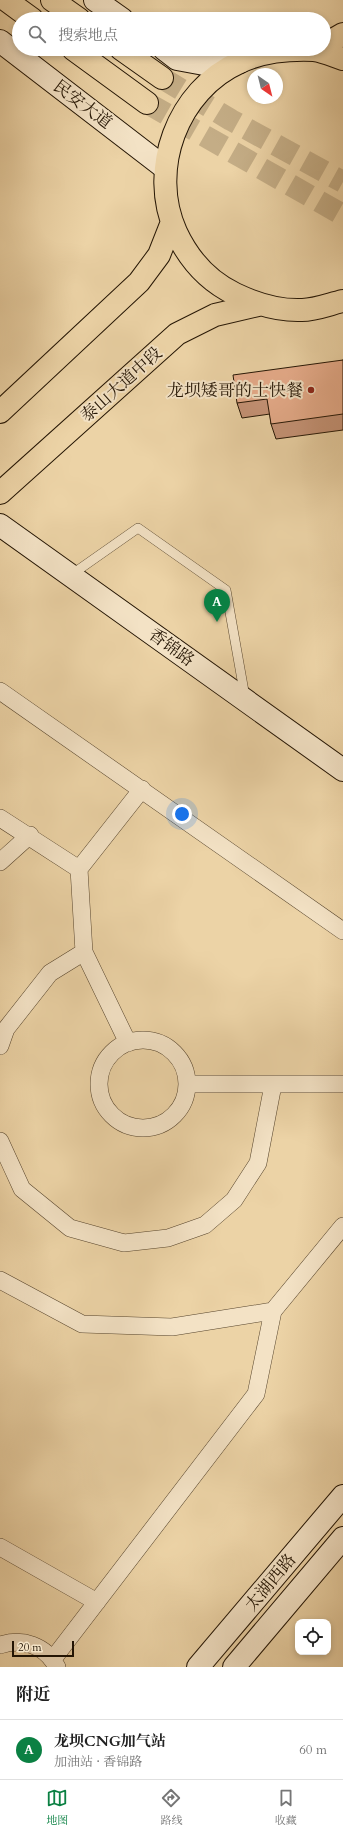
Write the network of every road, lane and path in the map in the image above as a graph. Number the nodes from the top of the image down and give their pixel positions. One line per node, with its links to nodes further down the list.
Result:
1 (6, 0): 4 (main road)
2 (52, 0): 5 (main road)
3 (95, 0): 6 (street)
4 (22, 12)
5 (69, 12)
6 (112, 12)
7 (343, 34): 9 (main road)
8 (0, 41): 10 (street, 民安大道)
9 (331, 41)
10 (12, 50)
11 (331, 54): 17 (main road)
12 (19, 56): 21 (street, 民安大道)
13 (83, 56): 20 (main road)
14 (131, 56): 19 (main road)
15 (173, 56): 18 (street)
16 (258, 56): 18 (main road)
17 (343, 59)
18 (240, 62): 21 (main road)
19 (162, 78)
20 (147, 103)
21 (165, 168): 22 (main road)
22 (172, 222): 24 (main road); 25 (main road)
23 (343, 301): 24 (main road)
24 (258, 305): 26 (main road, 泰山大道中段)
25 (0, 412)
26 (0, 493)
27 (0, 525): 28 (street, 香锦路)
28 (71, 575): 30 (street, 香锦路); 30 (lane)
29 (0, 691): 32 (street)
30 (246, 700): 31 (street, 香锦路)
31 (343, 770)
32 (142, 789): 36 (street); 37 (street)
33 (0, 818): 34 (street)
34 (30, 835): 35 (street); 36 (street)
35 (0, 862)
36 (80, 869): 38 (street)
37 (343, 930)
38 (84, 952): 39 (street); 40 (street)
39 (128, 1043): 41 (street); 41 (street)
40 (0, 1046)
41 (187, 1084): 43 (street)
42 (343, 1084): 43 (street)
43 (273, 1085): 44 (street)
44 (0, 1141)
45 (343, 1226): 47 (street)
46 (0, 1280): 47 (street)
47 (273, 1311): 51 (street)
48 (343, 1496): 54 (street, 太湖西路)
49 (343, 1538): 55 (street, 太湖西路)
50 (0, 1547): 51 (street)
51 (97, 1602): 53 (street)
52 (0, 1645): 53 (street)
53 (55, 1663)
54 (198, 1667)
55 (234, 1667)

